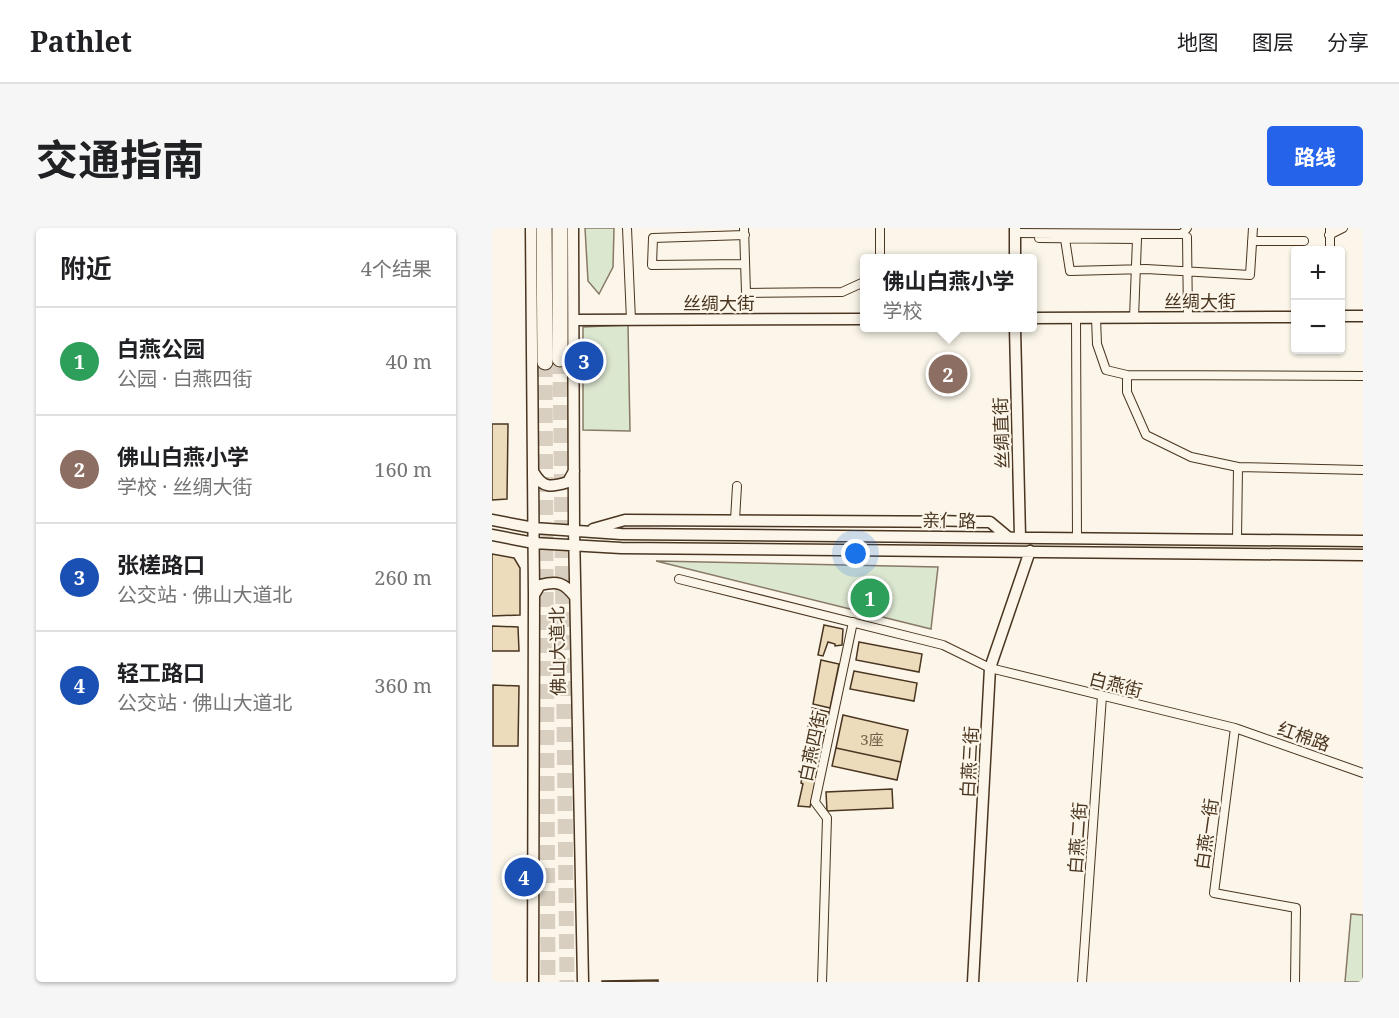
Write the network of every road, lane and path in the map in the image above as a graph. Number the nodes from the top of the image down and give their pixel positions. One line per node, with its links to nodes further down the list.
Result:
1 (531, 228): 35 (main road)
2 (544, 228): 35 (highway, 佛山大道北)
3 (560, 228): 35 (highway, 佛山大道北)
4 (573, 228): 32 (main road, 佛山大道北)
5 (627, 228): 33 (street)
6 (880, 228): 17 (street)
7 (1253, 228): 15 (street)
8 (1343, 228): 12 (street)
9 (1015, 231): 11 (street); 18 (main road)
10 (745, 232): 19 (street); 19 (street)
11 (1187, 232): 21 (street)
12 (1330, 232)
13 (1039, 238): 14 (street)
14 (1065, 239): 20 (street); 20 (street)
15 (1252, 241): 16 (street); 21 (street)
16 (1304, 241)
17 (880, 254)
18 (1015, 254)
19 (745, 264): 22 (street)
20 (1137, 269): 21 (street); 29 (street)
21 (1189, 271): 30 (street)
22 (860, 284)
23 (1345, 316): 24 (main road)
24 (1363, 316)
25 (1291, 317): 30 (main road, 丝绸大街)
26 (1037, 318): 27 (main road, 丝绸大街)
27 (1076, 318): 28 (main road, 丝绸大街); 51 (street)
28 (1096, 318): 29 (main road, 丝绸大街); 36 (street)
29 (1134, 318): 30 (main road, 丝绸大街)
30 (1188, 318)
31 (860, 319): 33 (main road, 丝绸大街)
32 (574, 320): 33 (main road, 丝绸大街); 40 (main road, 佛山大道北)
33 (631, 320)
34 (1015, 332): 50 (main road, 丝绸直街)
35 (546, 362): 41 (main road, 佛山大道北)
36 (1127, 375): 37 (street); 38 (street)
37 (1363, 376)
38 (1238, 467): 39 (street); 52 (street)
39 (1363, 470)
40 (574, 471): 41 (main road); 46 (main road, 佛山大道北)
41 (534, 472): 45 (main road, 佛山大道北)
42 (737, 486): 44 (street)
43 (492, 520): 45 (main road, 亲仁路)
44 (735, 520): 47 (main road); 49 (main road)
45 (534, 528): 46 (main road, 亲仁路); 54 (main road, 佛山大道北)
46 (573, 530): 47 (main road, 亲仁路); 55 (main road, 佛山大道北)
47 (587, 531): 49 (main road, 亲仁路)
48 (492, 535): 54 (main road, 亲仁路)
49 (1008, 537): 50 (main road, 亲仁路)
50 (1020, 537): 51 (main road, 亲仁路)
51 (1077, 538): 52 (main road, 亲仁路)
52 (1237, 540): 53 (main road, 亲仁路)
53 (1363, 541)
54 (534, 543): 55 (main road, 亲仁路); 59 (main road, 佛山大道北)
55 (574, 545): 56 (main road, 亲仁路); 60 (main road, 佛山大道北)
56 (1030, 551): 57 (main road, 亲仁路); 62 (main road, 白燕三街)
57 (1363, 555)
58 (679, 579): 61 (street, 白燕街)
59 (534, 595): 60 (main road); 66 (main road, 佛山大道北)
60 (575, 597): 69 (main road, 佛山大道北)
61 (853, 622): 62 (street, 白燕街); 70 (street, 白燕四街)
62 (990, 668): 63 (street, 白燕街); 71 (main road, 白燕三街)
63 (1102, 696): 64 (street, 白燕街); 72 (street, 白燕二街)
64 (1235, 728): 65 (street, 红棉路); 73 (street, 白燕一街)
65 (1363, 773)
66 (533, 958): 67 (main road); 68 (main road, 佛山大道北)
67 (527, 982)
68 (533, 982)
69 (583, 982)
70 (822, 982)
71 (973, 982)
72 (1082, 982)
73 (1295, 982)

